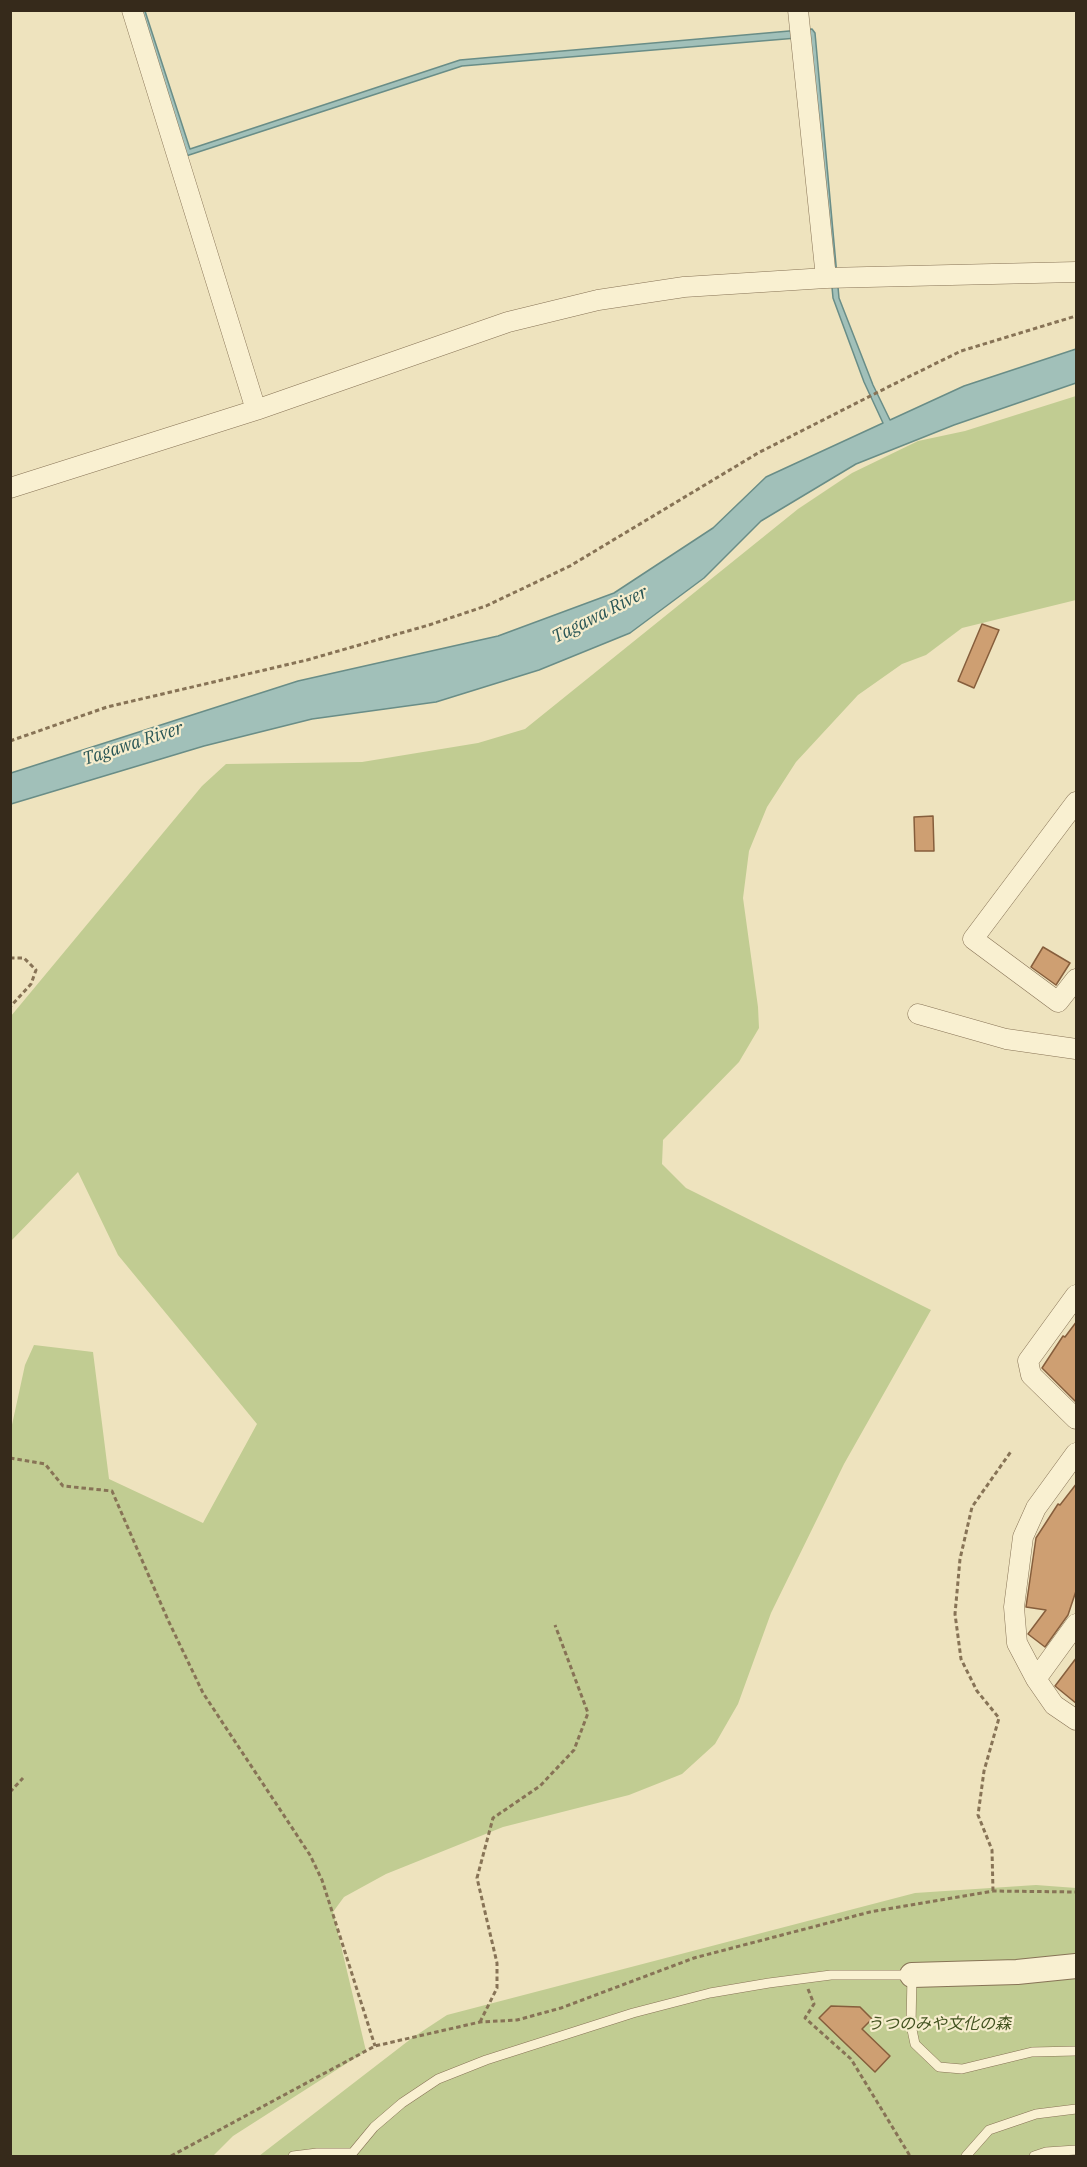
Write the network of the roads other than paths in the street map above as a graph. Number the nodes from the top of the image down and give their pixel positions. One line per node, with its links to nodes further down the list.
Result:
1 (132, 10): 5 (street)
2 (798, 10): 4 (street)
3 (1077, 272): 4 (street)
4 (826, 278): 5 (street)
5 (256, 411): 6 (street)
6 (10, 488)
7 (1077, 801): 8 (street)
8 (1077, 979)
9 (918, 1014): 10 (street)
10 (1077, 1049)
11 (1077, 1295): 12 (street)
12 (1077, 1419)
13 (1077, 1453): 15 (street)
14 (1077, 1624): 15 (street)
15 (1036, 1679): 16 (street)
16 (1077, 1720)
17 (1077, 1966): 18 (street)
18 (912, 1975): 19 (lane); 23 (lane)
19 (1077, 2050)
20 (1077, 2109): 22 (lane)
21 (1077, 2150): 25 (lane)
22 (973, 2154)
23 (351, 2155): 24 (lane)
24 (293, 2157)
25 (1034, 2157)

